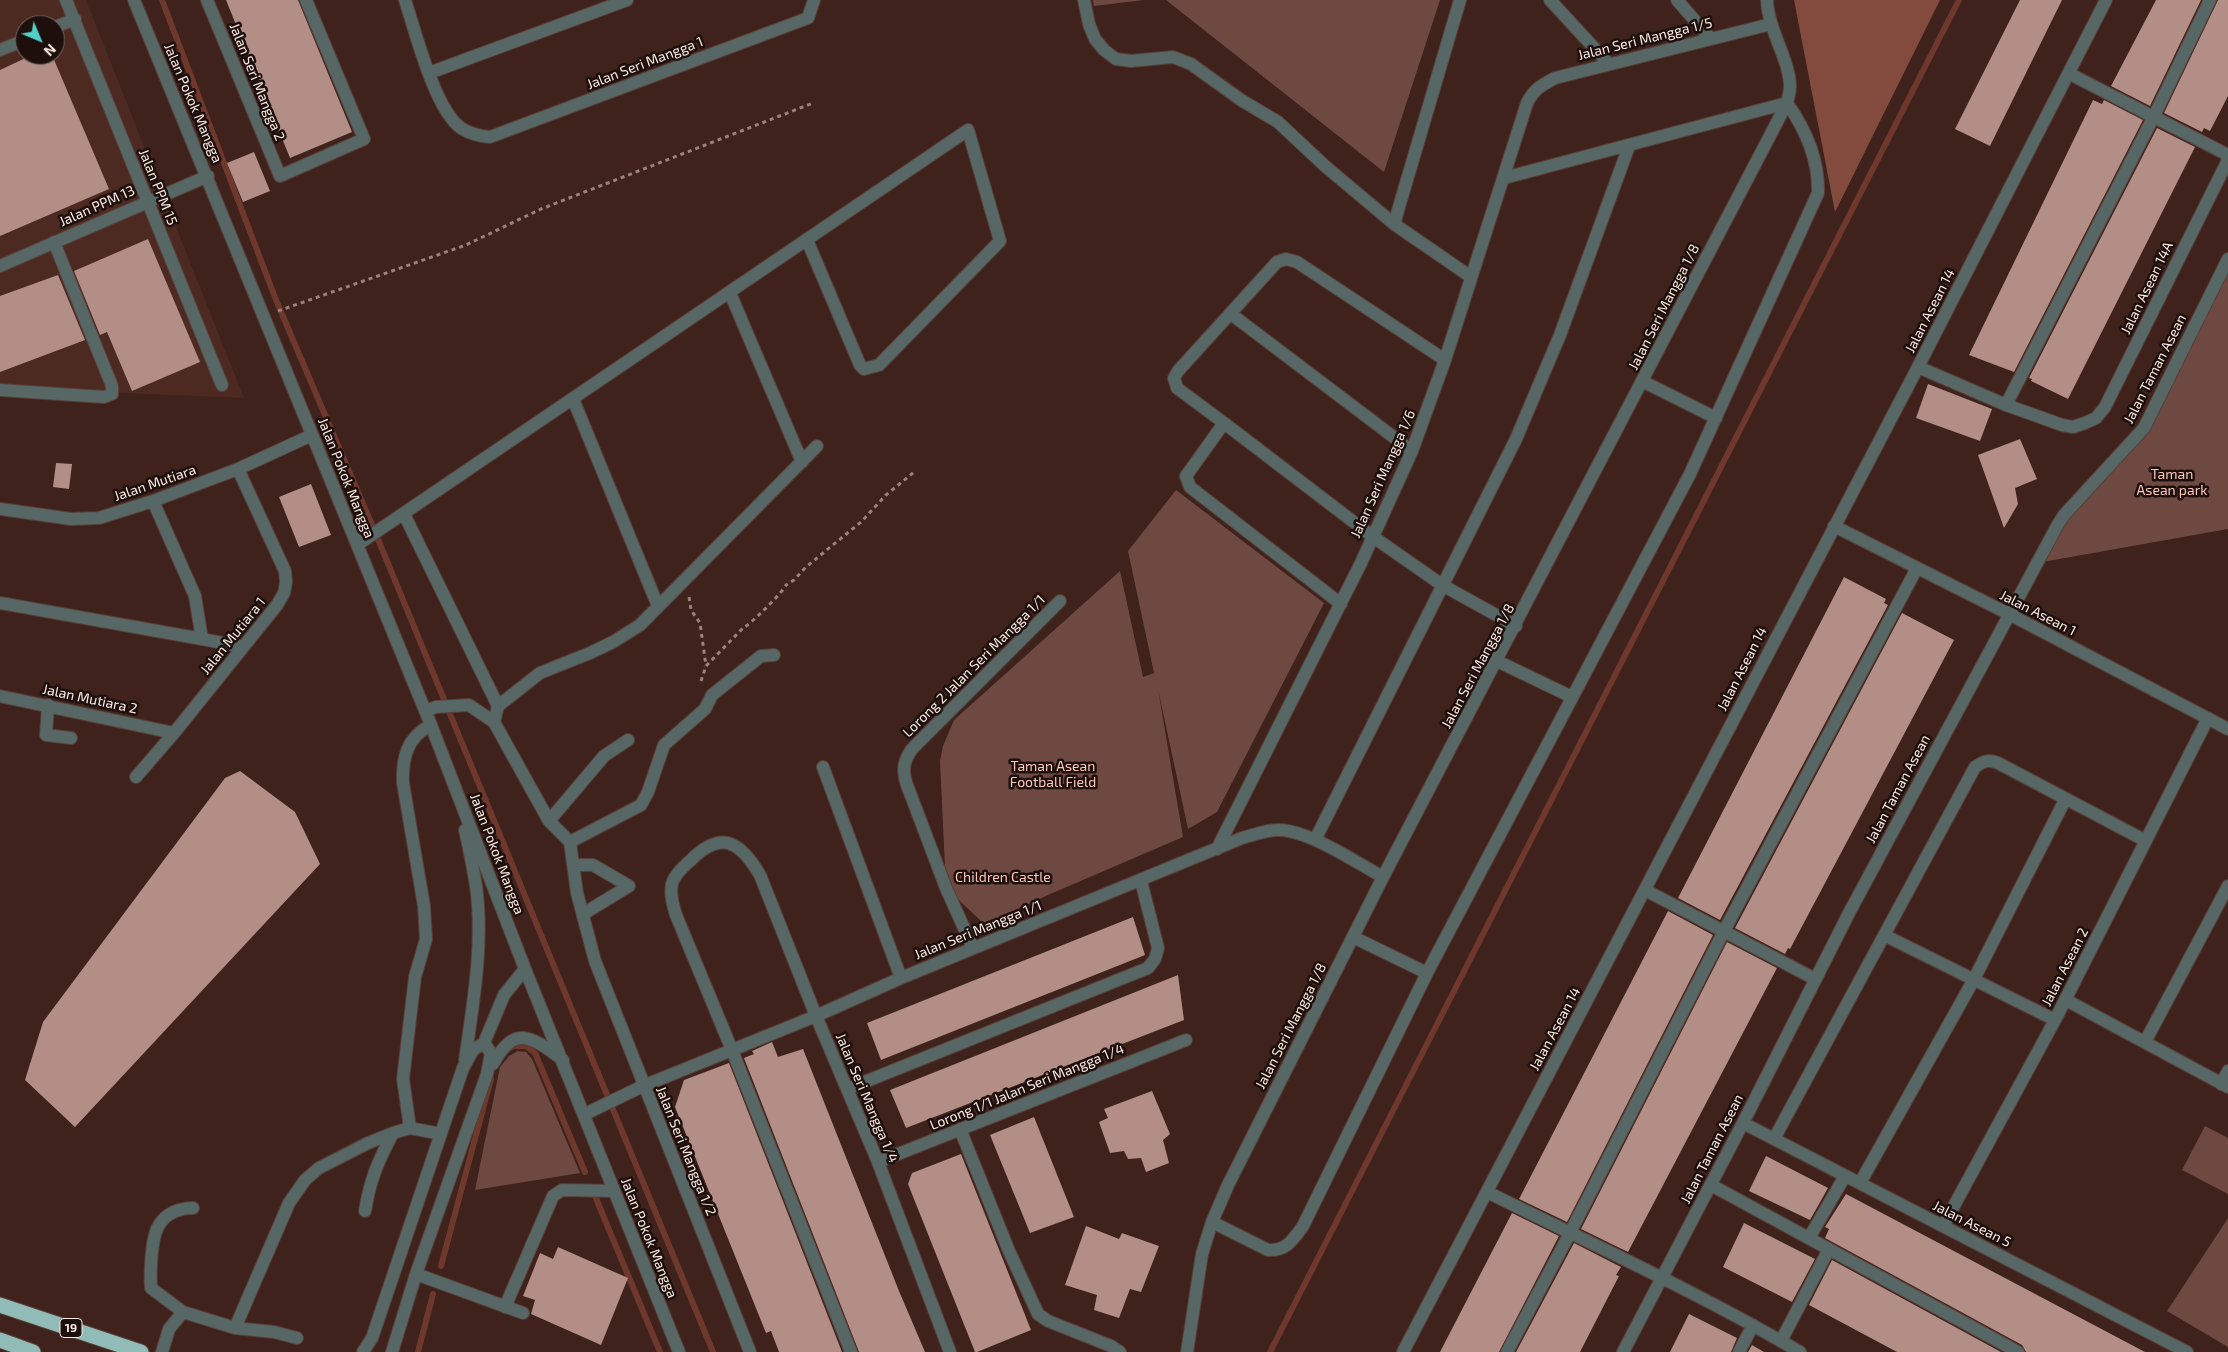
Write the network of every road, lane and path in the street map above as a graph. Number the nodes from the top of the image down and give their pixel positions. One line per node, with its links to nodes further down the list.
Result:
1 (66, 0): 15 (street, Jalan PPM 15)
2 (134, 0): 31 (street, Jalan Pokok Mangga)
3 (207, 0): 4 (street, Jalan Seri Mangga 2)
4 (306, 0)
5 (405, 0): 22 (street)
6 (627, 0): 22 (street)
7 (814, 0): 22 (street, Jalan Seri Mangga 1)
8 (1084, 0): 34 (street)
9 (1460, 0): 34 (street)
10 (1550, 0): 21 (street)
11 (1677, 0): 18 (street)
12 (1767, 0): 17 (street, Jalan Seri Mangga 1/8)
13 (2106, 0): 23 (street, Jalan Asean 14)
14 (2210, 0): 27 (street)
15 (75, 19): 16 (street); 33 (street, Jalan PPM 15)
16 (65, 23)
17 (1771, 24): 18 (street, Jalan Seri Mangga 1/5); 26 (street, Jalan Seri Mangga 1/8)
18 (1710, 38): 21 (street, Jalan Seri Mangga 1/5)
19 (15, 44): 20 (street)
20 (0, 50)
21 (1608, 63): 24 (street, Jalan Seri Mangga 1/5)
22 (429, 73)
23 (2070, 74): 27 (street); 44 (street, Jalan Asean 14)
24 (1532, 93): 32 (street, Jalan Seri Mangga 1/6)
25 (813, 103): 41 (path)
26 (1787, 103): 28 (street); 45 (street, Jalan Seri Mangga 1/8); 50 (street)
27 (2154, 116): 29 (street); 49 (street)
28 (1630, 146): 32 (street); 66 (street)
29 (2228, 155)
30 (2228, 160): 49 (street, Jalan Asean 14A)
31 (208, 176): 33 (street, Jalan PPM 13); 52 (street, Jalan Pokok Mangga)
32 (1504, 178): 39 (street, Jalan Seri Mangga 1/6)
33 (148, 200): 36 (street, Jalan PPM 13); 46 (street, Jalan PPM 15)
34 (1394, 224): 39 (street)
35 (807, 240): 35 (street); 40 (street)
36 (54, 242): 38 (street, Jalan PPM 13); 47 (street)
37 (2228, 259): 71 (street, Jalan Taman Asean)
38 (0, 266)
39 (1471, 277): 43 (street, Jalan Seri Mangga 1/6)
40 (730, 293): 48 (street); 55 (street)
41 (288, 307)
42 (1231, 314): 43 (street); 51 (street); 54 (street)
43 (1445, 360): 54 (street, Jalan Seri Mangga 1/6)
44 (1918, 367): 49 (street); 61 (street, Jalan Asean 14)
45 (1642, 381): 50 (street); 72 (street, Jalan Seri Mangga 1/8)
46 (222, 385)
47 (0, 390)
48 (573, 399): 60 (street); 70 (street)
49 (2006, 405)
50 (1716, 418): 79 (street)
51 (1224, 423): 62 (street); 69 (street)
52 (312, 435): 56 (street, Jalan Mutiara); 63 (street, Jalan Pokok Mangga)
53 (817, 446): 55 (street)
54 (1412, 451): 62 (street, Jalan Seri Mangga 1/6)
55 (802, 462): 65 (street)
56 (238, 469): 58 (street, Jalan Mutiara); 74 (street, Jalan Mutiara 1)
57 (913, 473): 77 (path)
58 (153, 501): 59 (street, Jalan Mutiara); 73 (street)
59 (0, 509)
60 (404, 514): 63 (street); 81 (street)
61 (1834, 526): 64 (street, Jalan Asean 1); 104 (street, Jalan Asean 14)
62 (1372, 536): 66 (street); 69 (street, Jalan Seri Mangga 1/6)
63 (357, 545): 82 (street, Jalan Pokok Mangga)
64 (1917, 568): 71 (street, Jalan Asean 1); 106 (street)
65 (686, 578): 70 (street); 77 (path)
66 (1442, 586): 72 (street); 96 (street)
67 (1060, 601): 109 (street, Lorong 2 Jalan Seri Mangga 1/1)
68 (0, 603): 73 (street)
69 (1341, 604): 99 (street, Jalan Seri Mangga 1/6)
70 (658, 606): 81 (street)
71 (2009, 614): 84 (street, Jalan Asean 1); 113 (street, Jalan Taman Asean)
72 (1516, 626): 76 (street, Jalan Seri Mangga 1/8)
73 (202, 639): 74 (street)
74 (244, 647): 88 (street, Jalan Mutiara 1)
75 (774, 655): 83 (street)
76 (1497, 661): 79 (street); 101 (street, Jalan Seri Mangga 1/8)
77 (706, 666): 83 (path)
78 (0, 696): 80 (street, Jalan Mutiara 2)
79 (1572, 697): 111 (street)
80 (48, 705): 88 (street, Jalan Mutiara 2); 89 (street)
81 (498, 706): 85 (street)
82 (431, 709): 85 (street); 86 (street, Jalan Pokok Mangga)
83 (705, 709): 98 (street)
84 (2208, 718): 87 (street, Jalan Asean 1); 97 (street, Jalan Asean 2)
85 (494, 722): 95 (street)
86 (431, 725): 93 (street, Jalan Pokok Mangga); 131 (street)
87 (2228, 729)
88 (174, 733): 92 (street, Jalan Mutiara 1)
89 (71, 738)
90 (628, 740): 95 (street)
91 (823, 767): 112 (street)
92 (136, 776)
93 (459, 798): 110 (street, Jalan Pokok Mangga); 123 (street)
94 (2065, 800): 97 (street); 107 (street); 114 (street)
95 (549, 820): 98 (street)
96 (1315, 840): 99 (street, Jalan Seri Mangga 1/1); 101 (street, Jalan Seri Mangga 1/1)
97 (2146, 841): 115 (street, Jalan Asean 2)
98 (570, 842): 100 (street, Jalan Seri Mangga 1/2)
99 (1217, 849): 102 (street, Jalan Seri Mangga 1/1)
100 (573, 865): 105 (street, Jalan Seri Mangga 1/2); 105 (street)
101 (1384, 877): 108 (street, Jalan Seri Mangga 1/8)
102 (1141, 881): 109 (street, Jalan Seri Mangga 1/1); 128 (street)
103 (2228, 886): 119 (street)
104 (1645, 890): 106 (street); 141 (street, Jalan Asean 14)
105 (583, 914): 126 (street, Jalan Seri Mangga 1/2)
106 (1724, 932): 113 (street); 146 (street)
107 (1884, 935): 114 (street); 135 (street)
108 (1353, 937): 111 (street); 144 (street, Jalan Seri Mangga 1/8)
109 (973, 948): 112 (street, Jalan Seri Mangga 1/1)
110 (525, 969): 120 (street); 122 (street, Jalan Pokok Mangga)
111 (1427, 973): 144 (street)
112 (901, 978): 116 (street, Jalan Seri Mangga 1/1)
113 (1815, 979): 130 (street, Jalan Taman Asean)
114 (1973, 981): 117 (street); 138 (street)
115 (2066, 1000): 117 (street, Jalan Asean 2); 119 (street)
116 (816, 1016): 121 (street, Jalan Seri Mangga 1/1); 121 (street, Jalan Seri Mangga 1/4); 128 (street, Jalan Seri Mangga 1/4)
117 (2055, 1020): 145 (street, Jalan Asean 2)
118 (1186, 1040): 132 (street, Lorong 1/1 Jalan Seri Mangga 1/4)
119 (2145, 1042): 127 (street)
120 (484, 1043): 123 (street); 125 (street)
121 (732, 1050): 126 (street, Jalan Seri Mangga 1/1); 167 (street)
122 (563, 1060): 125 (street); 129 (street, Jalan Pokok Mangga)
123 (464, 1068): 134 (street)
124 (2228, 1072): 127 (street)
125 (487, 1074): 149 (street)
126 (643, 1086): 129 (street, Jalan Seri Mangga 1/1); 166 (street, Jalan Seri Mangga 1/2)
127 (2225, 1086)
128 (847, 1089): 136 (street, Jalan Seri Mangga 1/4)
129 (585, 1114): 140 (street, Jalan Pokok Mangga)
130 (1743, 1123): 135 (street, Jalan Asean 5); 139 (street, Jalan Taman Asean)
131 (410, 1128): 133 (street); 134 (street)
132 (960, 1130): 136 (street, Lorong 1/1 Jalan Seri Mangga 1/4); 169 (street)
133 (393, 1133): 143 (street); 156 (street)
134 (441, 1134): 163 (street)
135 (1774, 1139): 137 (street, Jalan Asean 5)
136 (878, 1162): 168 (street, Jalan Seri Mangga 1/4)
137 (1845, 1176): 138 (street, Jalan Asean 5); 147 (street)
138 (1860, 1183): 145 (street, Jalan Asean 5)
139 (1711, 1185): 147 (street); 150 (street, Jalan Taman Asean)
140 (614, 1191): 152 (street); 165 (street, Jalan Pokok Mangga)
141 (1487, 1192): 146 (street); 171 (street, Jalan Asean 14)
142 (193, 1208): 153 (street)
143 (365, 1211)
144 (1212, 1222): 170 (street, Jalan Seri Mangga 1/8)
145 (1943, 1226): 177 (street, Jalan Asean 5)
146 (1570, 1233): 150 (street); 172 (street)
147 (1809, 1238): 148 (street)
148 (1829, 1249): 159 (street); 176 (street)
149 (416, 1274): 152 (street); 164 (street)
150 (1661, 1278): 155 (street); 173 (street, Jalan Taman Asean)
151 (0, 1305): 161 (highway, 19)
152 (505, 1307): 154 (street)
153 (183, 1312): 156 (street); 162 (street)
154 (523, 1313)
155 (1753, 1325): 159 (street); 174 (street)
156 (235, 1328): 157 (street)
157 (297, 1338)
158 (0, 1340): 160 (highway)
159 (1781, 1341): 175 (street)
160 (33, 1352)
161 (142, 1352)
162 (162, 1352)
163 (363, 1352)
164 (392, 1352)
165 (679, 1352)
166 (750, 1352)
167 (851, 1352)
168 (950, 1352)
169 (1120, 1352)
170 (1187, 1352)
171 (1403, 1352)
172 (1507, 1352)
173 (1623, 1352)
174 (1739, 1352)
175 (1800, 1352)
176 (2018, 1352)
177 (2187, 1352)

